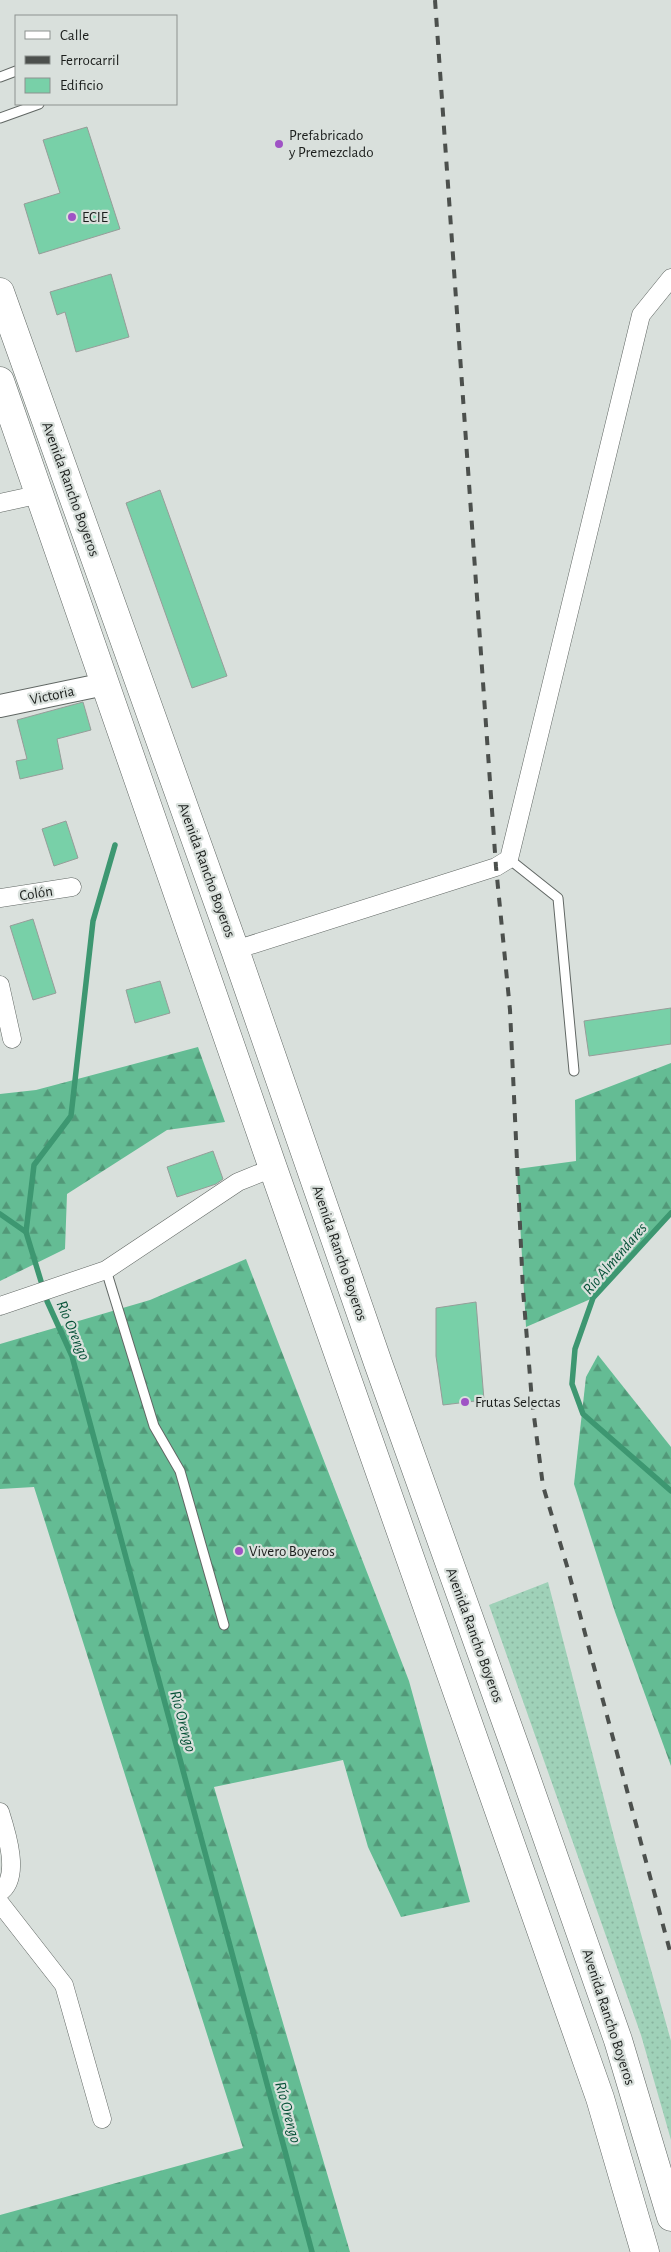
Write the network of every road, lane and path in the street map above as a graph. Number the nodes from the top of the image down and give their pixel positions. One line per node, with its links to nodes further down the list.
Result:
1 (15, 71): 2 (lane)
2 (0, 77)
3 (36, 105): 4 (lane)
4 (0, 118)
5 (671, 278): 12 (street)
6 (0, 292): 15 (highway, Avenida Rancho Boyeros)
7 (0, 381): 8 (highway, Avenida Rancho Boyeros)
8 (40, 494): 9 (street); 10 (highway, Avenida Rancho Boyeros)
9 (0, 503)
10 (105, 684): 11 (street, Victoria); 19 (highway, Avenida Rancho Boyeros)
11 (0, 706)
12 (508, 859): 15 (street); 18 (lane)
13 (72, 887): 14 (street, Colón)
14 (0, 898)
15 (235, 950): 27 (highway, Avenida Rancho Boyeros)
16 (0, 985): 17 (street)
17 (12, 1040)
18 (574, 1071)
19 (273, 1168): 20 (street); 28 (highway, Avenida Rancho Boyeros)
20 (106, 1270): 21 (street); 22 (lane)
21 (0, 1306)
22 (224, 1624)
23 (0, 1812): 24 (street)
24 (0, 1892)
25 (0, 1903): 26 (street)
26 (102, 2119)
27 (671, 2217)
28 (645, 2252)

